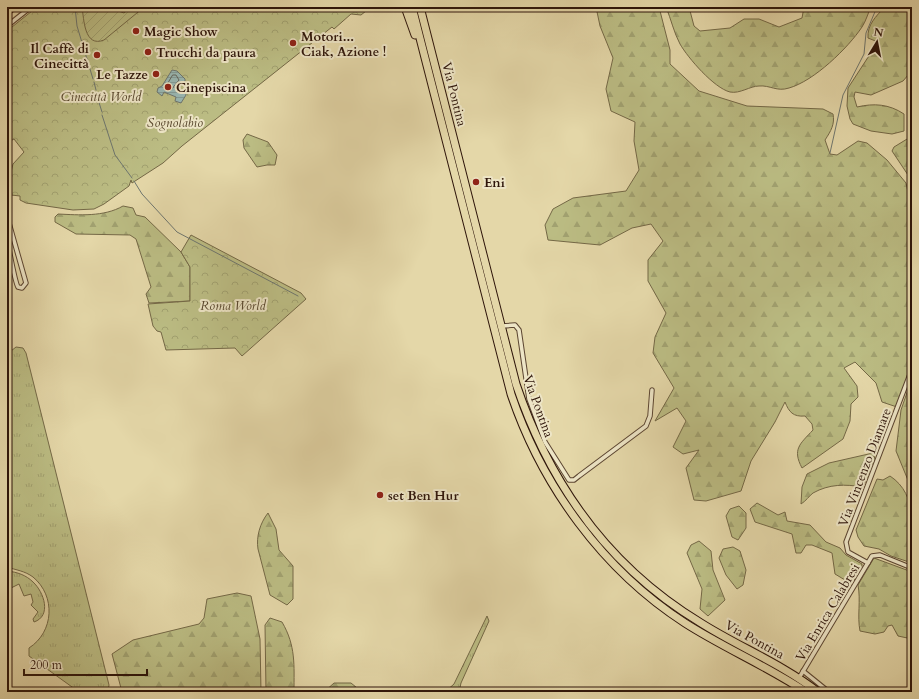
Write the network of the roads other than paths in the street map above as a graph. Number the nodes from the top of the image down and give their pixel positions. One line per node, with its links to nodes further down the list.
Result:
1 (14, 7): 6 (street)
2 (30, 7): 7 (street)
3 (405, 7): 8 (highway)
4 (412, 7): 8 (highway, Via Pontina)
5 (420, 7): 11 (highway, Via Pontina)
6 (7, 13)
7 (7, 26)
8 (438, 111): 18 (highway, Via Pontina)
9 (7, 216): 10 (street)
10 (7, 240)
11 (502, 326): 13 (street); 17 (highway, Via Pontina)
12 (912, 369): 14 (street, Via Vincenzo Diamare)
13 (652, 390)
14 (868, 563): 15 (street); 16 (street, Via Enrica Calabresi)
15 (912, 568)
16 (803, 670): 17 (street, Via Enrica Calabresi); 20 (street)
17 (799, 678): 19 (highway, Via Pontina)
18 (806, 692)
19 (818, 692)
20 (829, 692)

